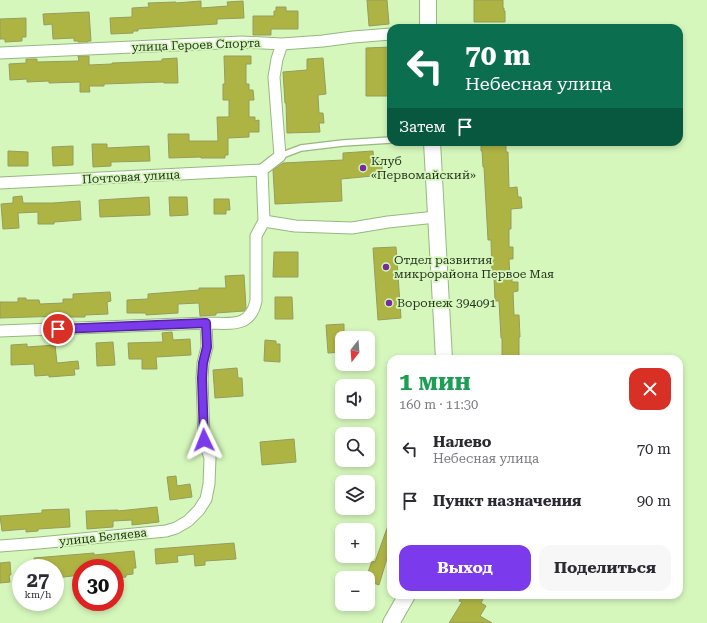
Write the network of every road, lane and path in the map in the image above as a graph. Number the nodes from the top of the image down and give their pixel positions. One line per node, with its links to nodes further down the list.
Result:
1 (428, 0): 2 (street)
2 (428, 24)
3 (387, 34): 4 (street, улица Героев Спорта)
4 (282, 44): 5 (street, улица Героев Спорта); 8 (street)
5 (0, 53)
6 (387, 140): 8 (lane)
7 (432, 146): 11 (street)
8 (280, 156): 9 (street)
9 (262, 170): 10 (street, Почтовая улица); 12 (street)
10 (0, 183)
11 (436, 217): 12 (street); 15 (street)
12 (264, 221): 13 (street)
13 (206, 323): 14 (street); 16 (street, улица Беляева)
14 (0, 331)
15 (444, 355)
16 (0, 546)
17 (405, 599): 18 (street)
18 (391, 623)

